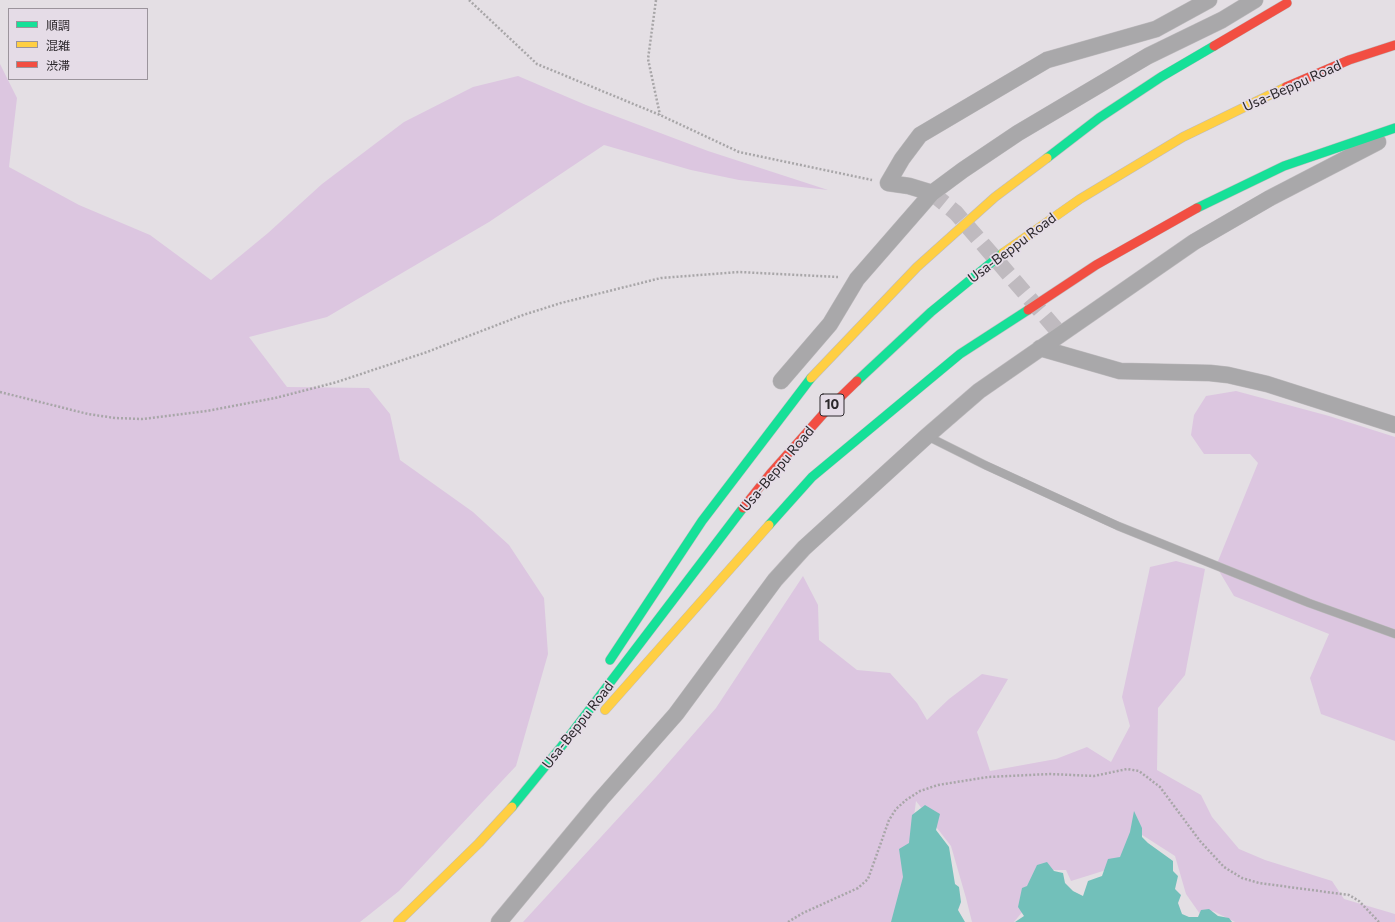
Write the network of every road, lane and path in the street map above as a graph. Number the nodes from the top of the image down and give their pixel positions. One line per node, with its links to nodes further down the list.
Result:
1 (470, 0): 7 (path)
2 (656, 0): 7 (path)
3 (1209, 0): 10 (street)
4 (1255, 0): 11 (street)
5 (1288, 1): 19 (highway)
6 (1395, 45): 21 (highway, Usa-Beppu Road / 10)
7 (660, 116): 10 (path)
8 (1395, 128): 21 (highway)
9 (1395, 133): 13 (street)
10 (888, 184): 11 (street)
11 (932, 193): 12 (street)
12 (857, 279): 14 (street); 15 (path)
13 (1040, 348): 16 (street); 17 (street)
14 (781, 381)
15 (0, 392)
16 (1395, 425)
17 (927, 436): 18 (lane); 23 (street)
18 (1395, 634)
19 (605, 668)
20 (583, 701): 21 (highway)
21 (522, 795): 22 (highway, Usa-Beppu Road / 10)
22 (398, 922)
23 (499, 922)
24 (788, 922): 25 (path)
25 (1379, 922)

